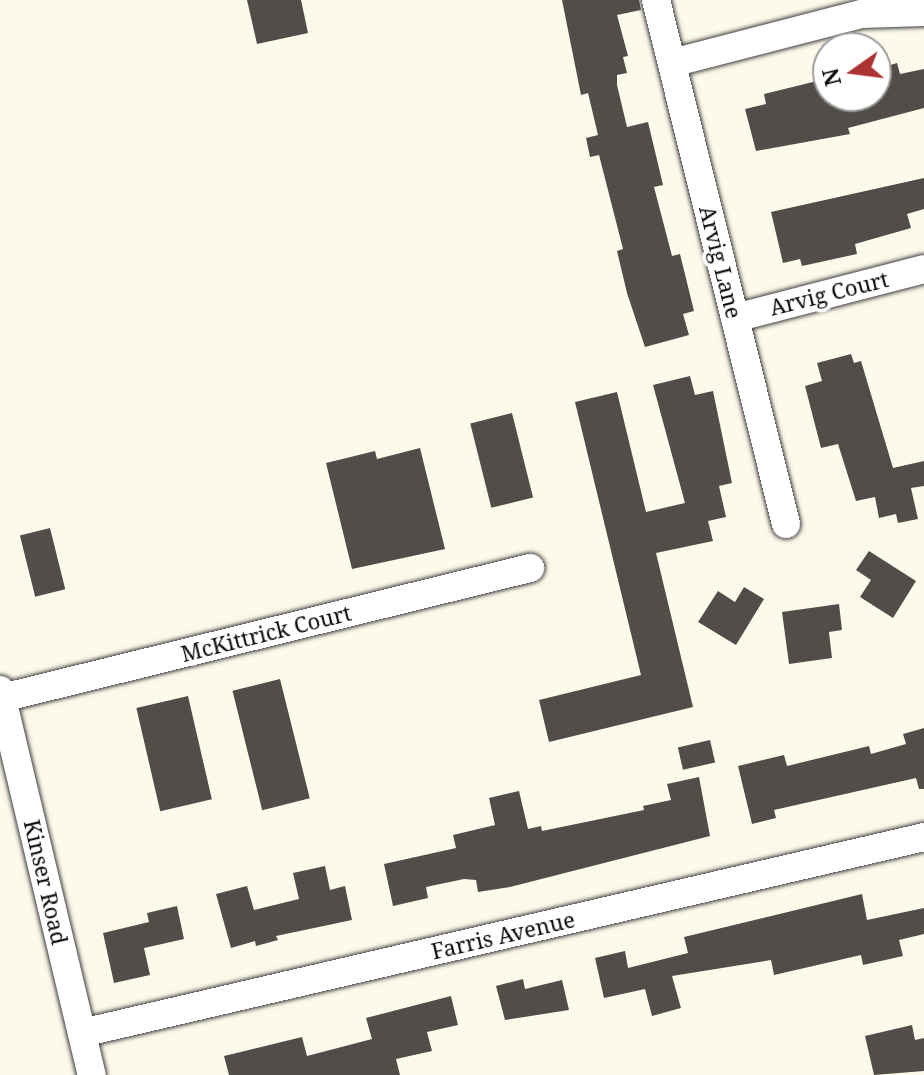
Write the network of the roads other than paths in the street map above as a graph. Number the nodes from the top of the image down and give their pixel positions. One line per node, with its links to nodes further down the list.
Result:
1 (656, 0): 3 (street, Arvig Lane)
2 (924, 12): 3 (street)
3 (672, 63): 5 (street, Arvig Lane)
4 (924, 269): 5 (street, Arvig Court)
5 (735, 318): 6 (street, Arvig Lane)
6 (786, 524)
7 (530, 568): 8 (street, McKittrick Court)
8 (1, 694): 10 (street, Kinser Road)
9 (924, 837): 10 (street, Farris Avenue)
10 (82, 1033): 11 (street, Kinser Road)
11 (92, 1075)

